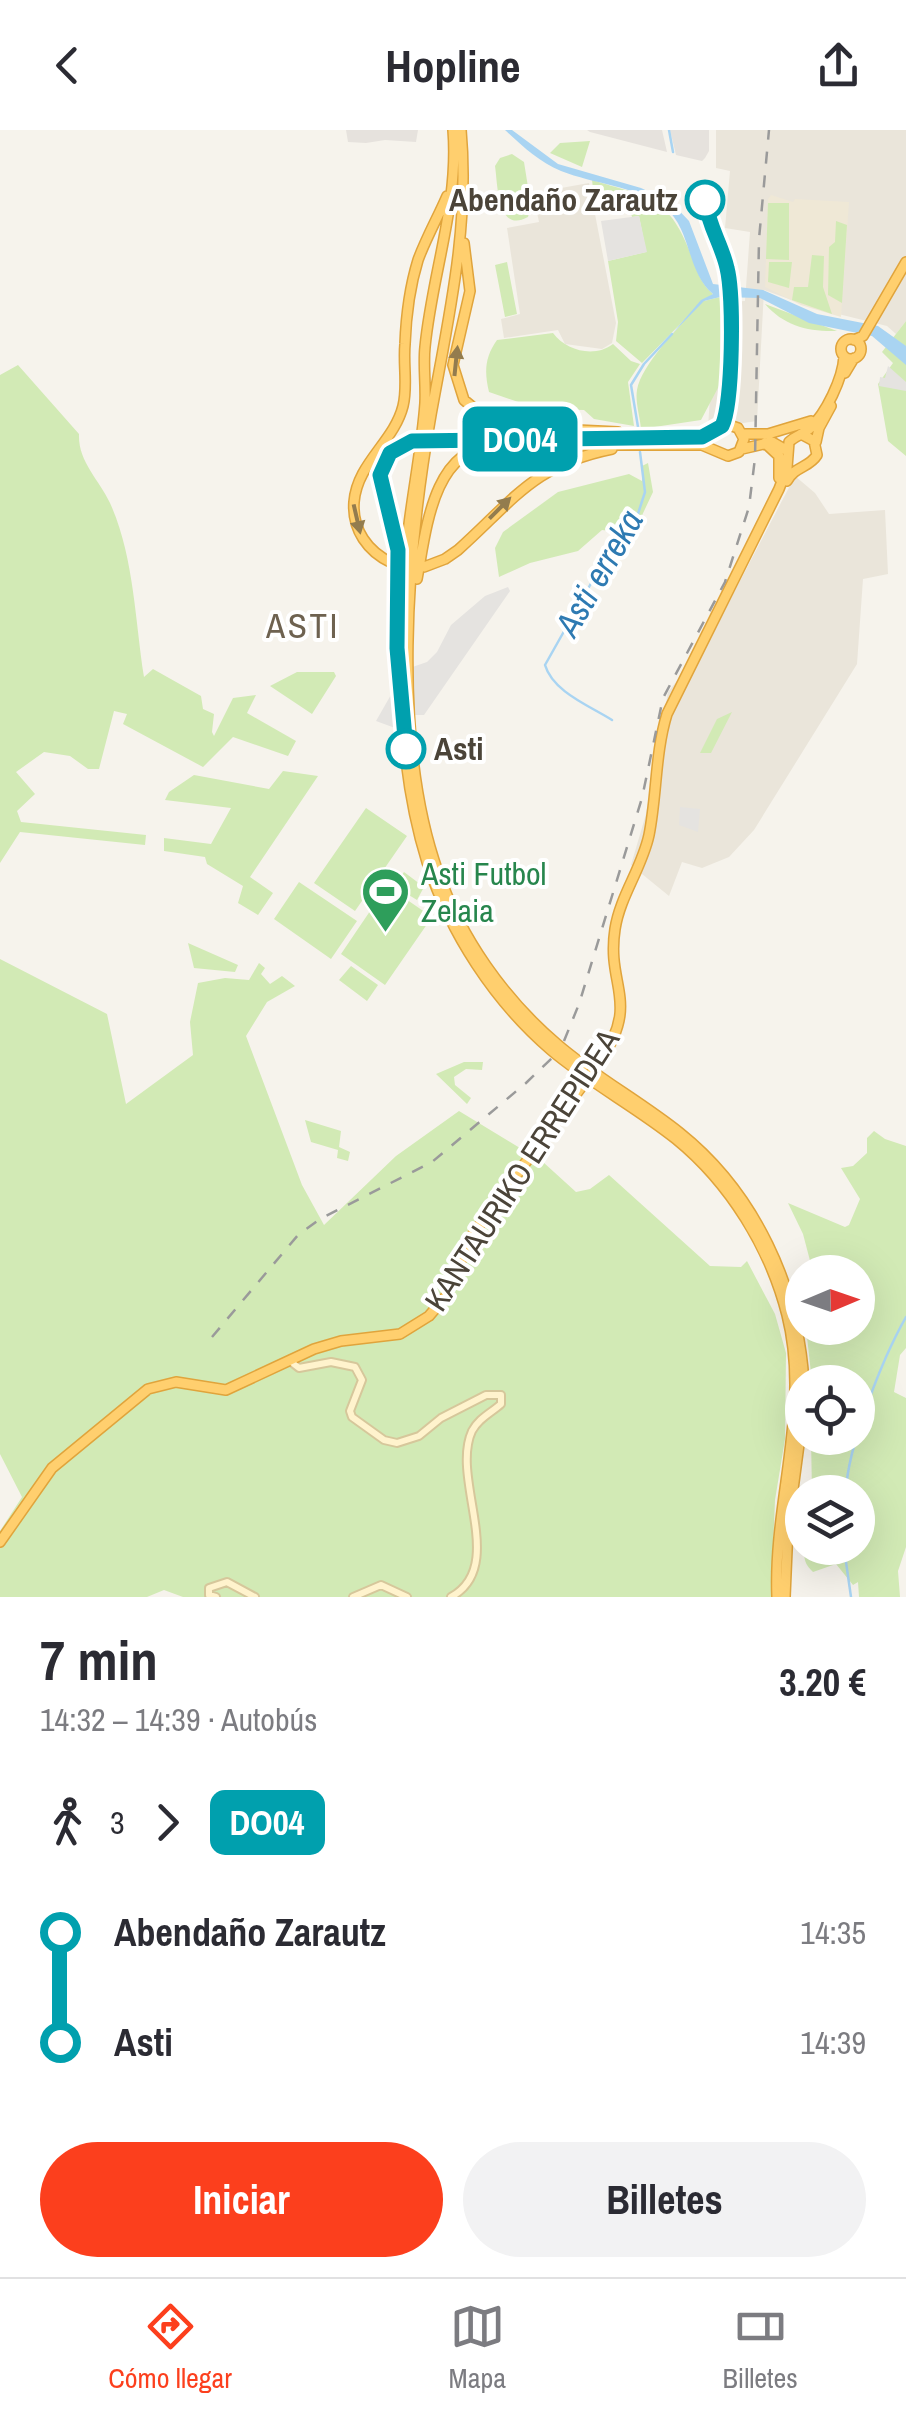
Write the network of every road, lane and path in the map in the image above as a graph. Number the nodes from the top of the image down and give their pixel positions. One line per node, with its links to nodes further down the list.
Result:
1 (453, 130): 3 (highway)
2 (461, 130): 4 (highway)
3 (454, 180): 23 (highway, one-way to 23); 26 (highway)
4 (462, 224): 11 (highway, one-way to 4); 25 (highway)
5 (906, 262): 6 (highway)
6 (857, 346): 7 (highway); 16 (highway)
7 (821, 412): 9 (highway); 10 (highway)
8 (716, 430): 9 (highway); 11 (highway); 17 (highway)
9 (746, 435): 10 (highway); 18 (highway)
10 (798, 435): 16 (highway); 19 (highway)
11 (650, 437): 13 (highway)
12 (412, 441): 26 (highway)
13 (435, 441)
14 (765, 443): 18 (highway); 19 (highway); 21 (highway)
15 (640, 445): 17 (highway); 24 (highway, one-way to 15); 25 (highway)
16 (817, 445): 20 (highway)
17 (715, 448): 18 (highway)
18 (742, 449)
19 (787, 454): 20 (highway); 21 (highway)
20 (802, 466): 22 (highway)
21 (772, 502): 22 (highway)
22 (754, 542): 28 (highway, KANTAURIKO ERREPIDEA, bridge)
23 (392, 563)
24 (424, 567)
25 (410, 616): 26 (highway)
26 (403, 647): 27 (highway); 27 (highway)
27 (489, 976): 29 (highway); 37 (highway)
28 (290, 1361): 31 (highway, KANTAURIKO ERREPIDEA); 36 (street)
29 (802, 1365)
30 (798, 1455): 38 (highway)
31 (0, 1542)
32 (216, 1597): 33 (street)
33 (255, 1597)
34 (353, 1597): 35 (street)
35 (407, 1597)
36 (451, 1597)
37 (777, 1597)
38 (786, 1597)

